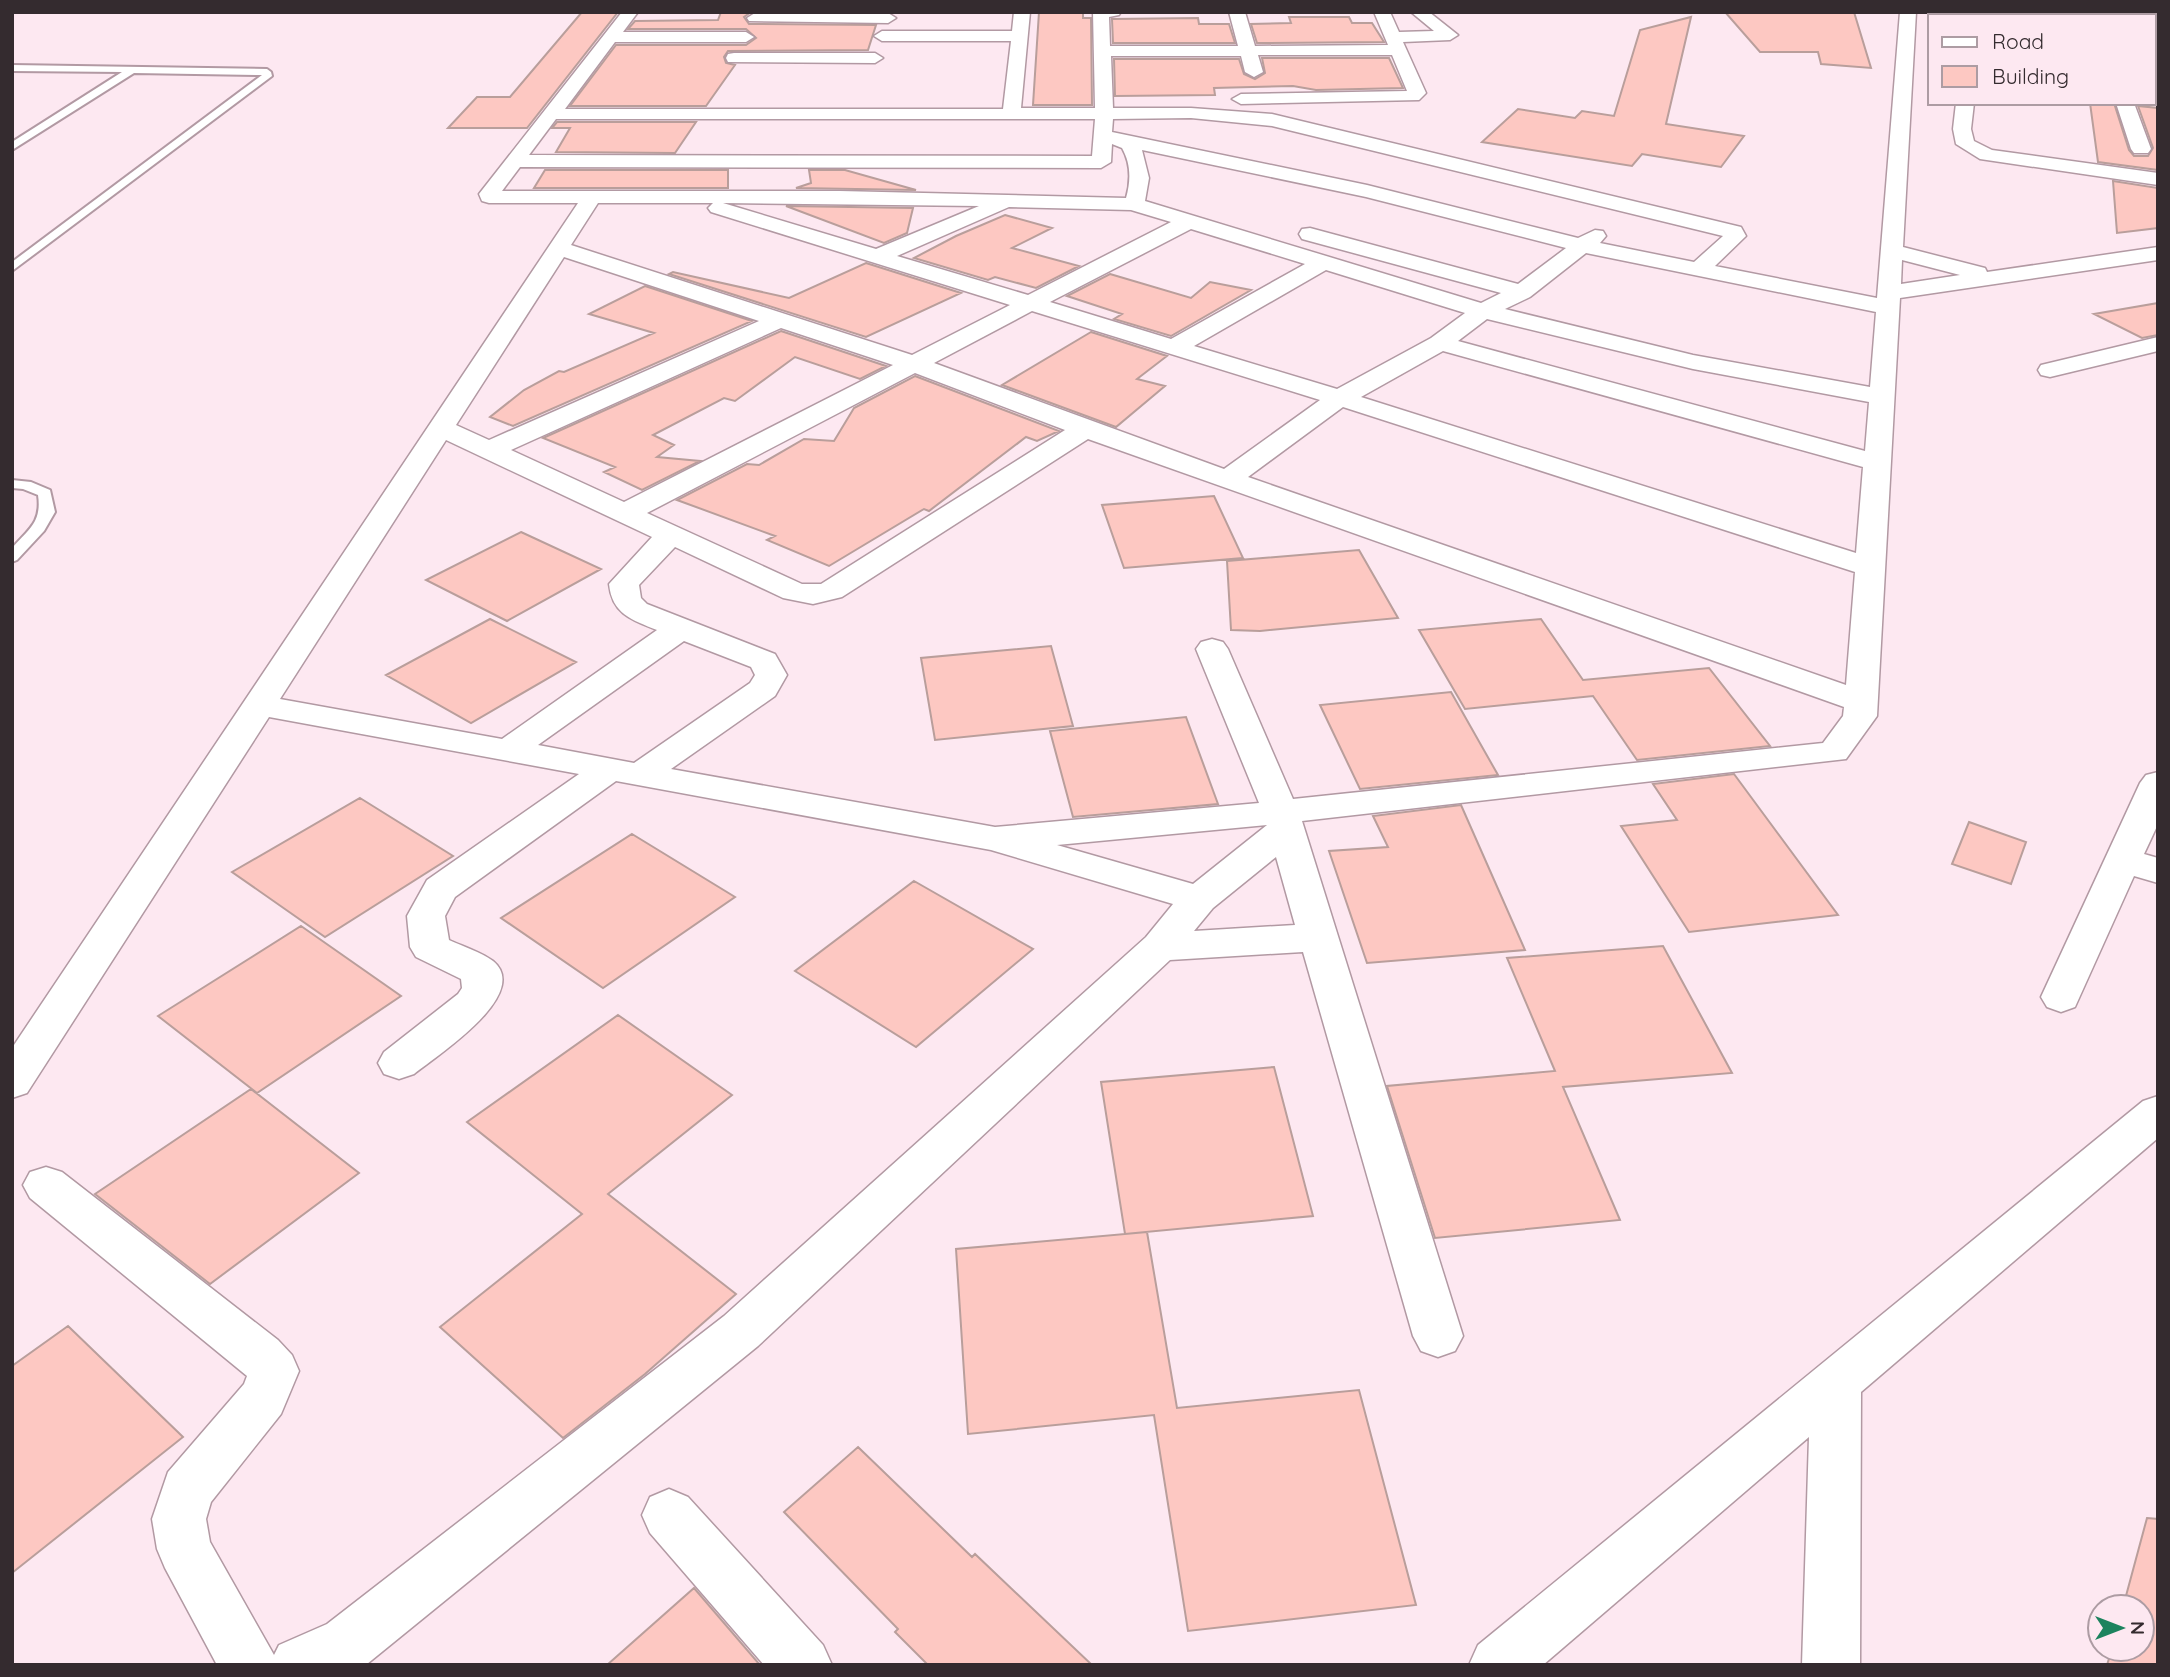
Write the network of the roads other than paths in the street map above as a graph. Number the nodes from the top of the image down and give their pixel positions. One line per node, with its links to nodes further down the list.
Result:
1 (630, 12): 12 (street)
2 (1021, 12): 11 (street)
3 (1113, 12): 15 (street)
4 (1237, 12): 16 (street)
5 (1381, 12): 14 (street)
6 (1419, 12): 14 (street)
7 (1908, 12): 51 (street)
8 (757, 15): 9 (street); 13 (street)
9 (889, 15): 10 (street)
10 (882, 36): 11 (street); 17 (street)
11 (1019, 36): 28 (street)
12 (611, 37): 13 (street); 26 (street)
13 (746, 37): 17 (street)
14 (1396, 44): 16 (street); 21 (street)
15 (1102, 51): 16 (street); 24 (street)
16 (1248, 51): 21 (street)
17 (875, 58): 25 (street)
18 (12, 68): 19 (lane)
19 (133, 70): 31 (lane); 55 (lane)
20 (717, 92): 27 (street)
21 (1262, 99): 24 (street)
22 (1965, 105): 37 (street)
23 (2126, 105): 32 (street)
24 (1104, 107): 28 (street); 29 (street); 30 (street)
25 (856, 113): 27 (street); 28 (street)
26 (552, 114): 27 (street); 34 (street)
27 (705, 114)
28 (1011, 114)
29 (1113, 137): 34 (street); 36 (street); 43 (street)
30 (1359, 143): 33 (street); 44 (street)
31 (12, 147)
32 (2141, 149)
33 (1335, 153)
34 (517, 161): 39 (street)
35 (1312, 163): 36 (street)
36 (1288, 173): 38 (street)
37 (2158, 179)
38 (1367, 191): 42 (street); 49 (street)
39 (592, 197): 40 (street); 50 (street)
40 (681, 197): 41 (street); 53 (street)
41 (1012, 200): 43 (street); 53 (street)
42 (1342, 203)
43 (1133, 204): 46 (street)
44 (1632, 207): 49 (street); 56 (street)
45 (1317, 216): 47 (street)
46 (1188, 222): 48 (street); 60 (street)
47 (1292, 229): 48 (street); 58 (street)
48 (1262, 245): 54 (street)
49 (1583, 246): 56 (street); 58 (street)
50 (558, 248): 62 (street); 70 (street)
51 (1891, 251): 57 (street); 59 (street)
52 (2158, 254): 57 (street)
53 (878, 256): 60 (street)
54 (1323, 263): 61 (street); 65 (street)
55 (12, 268)
56 (1698, 270): 59 (street)
57 (1995, 277): 59 (street)
58 (1522, 292): 61 (street)
59 (1887, 300): 68 (street)
60 (1029, 302): 65 (street); 66 (street)
61 (1483, 311): 63 (street); 68 (street)
62 (780, 320): 66 (street); 72 (street)
63 (1440, 343): 69 (street); 73 (street)
64 (2158, 344): 67 (street)
65 (1174, 347): 69 (street)
66 (912, 363): 71 (street); 76 (street)
67 (2050, 370)
68 (1881, 397): 73 (street)
69 (1340, 398): 74 (street); 79 (street)
70 (440, 427): 72 (street); 83 (street)
71 (1085, 429): 74 (street); 77 (street)
72 (488, 450): 76 (street)
73 (1876, 462): 79 (street)
74 (1227, 479): 82 (street)
75 (12, 484): 78 (lane)
76 (626, 512): 77 (street)
77 (671, 534): 80 (street)
78 (12, 557)
79 (1869, 567): 82 (street)
80 (681, 628): 84 (street); 85 (street)
81 (1212, 649): 87 (street)
82 (1861, 702): 87 (street)
83 (257, 705): 84 (street); 95 (street)
84 (509, 750): 85 (street)
85 (626, 771): 88 (street); 94 (street)
86 (2158, 783): 89 (street)
87 (1283, 822): 88 (street); 90 (street); 91 (street)
88 (996, 839): 90 (street)
89 (2140, 866): 93 (street)
90 (1199, 899): 92 (street)
91 (1319, 937): 92 (street); 98 (street)
92 (1160, 947): 102 (street)
93 (2061, 997)
94 (399, 1063)
95 (12, 1082)
96 (2158, 1113): 99 (street)
97 (46, 1185): 101 (street)
98 (1438, 1336)
99 (1836, 1383): 104 (street); 105 (street)
100 (669, 1515): 103 (street)
101 (250, 1665)
102 (299, 1665)
103 (803, 1665)
104 (1498, 1665)
105 (1831, 1665)

